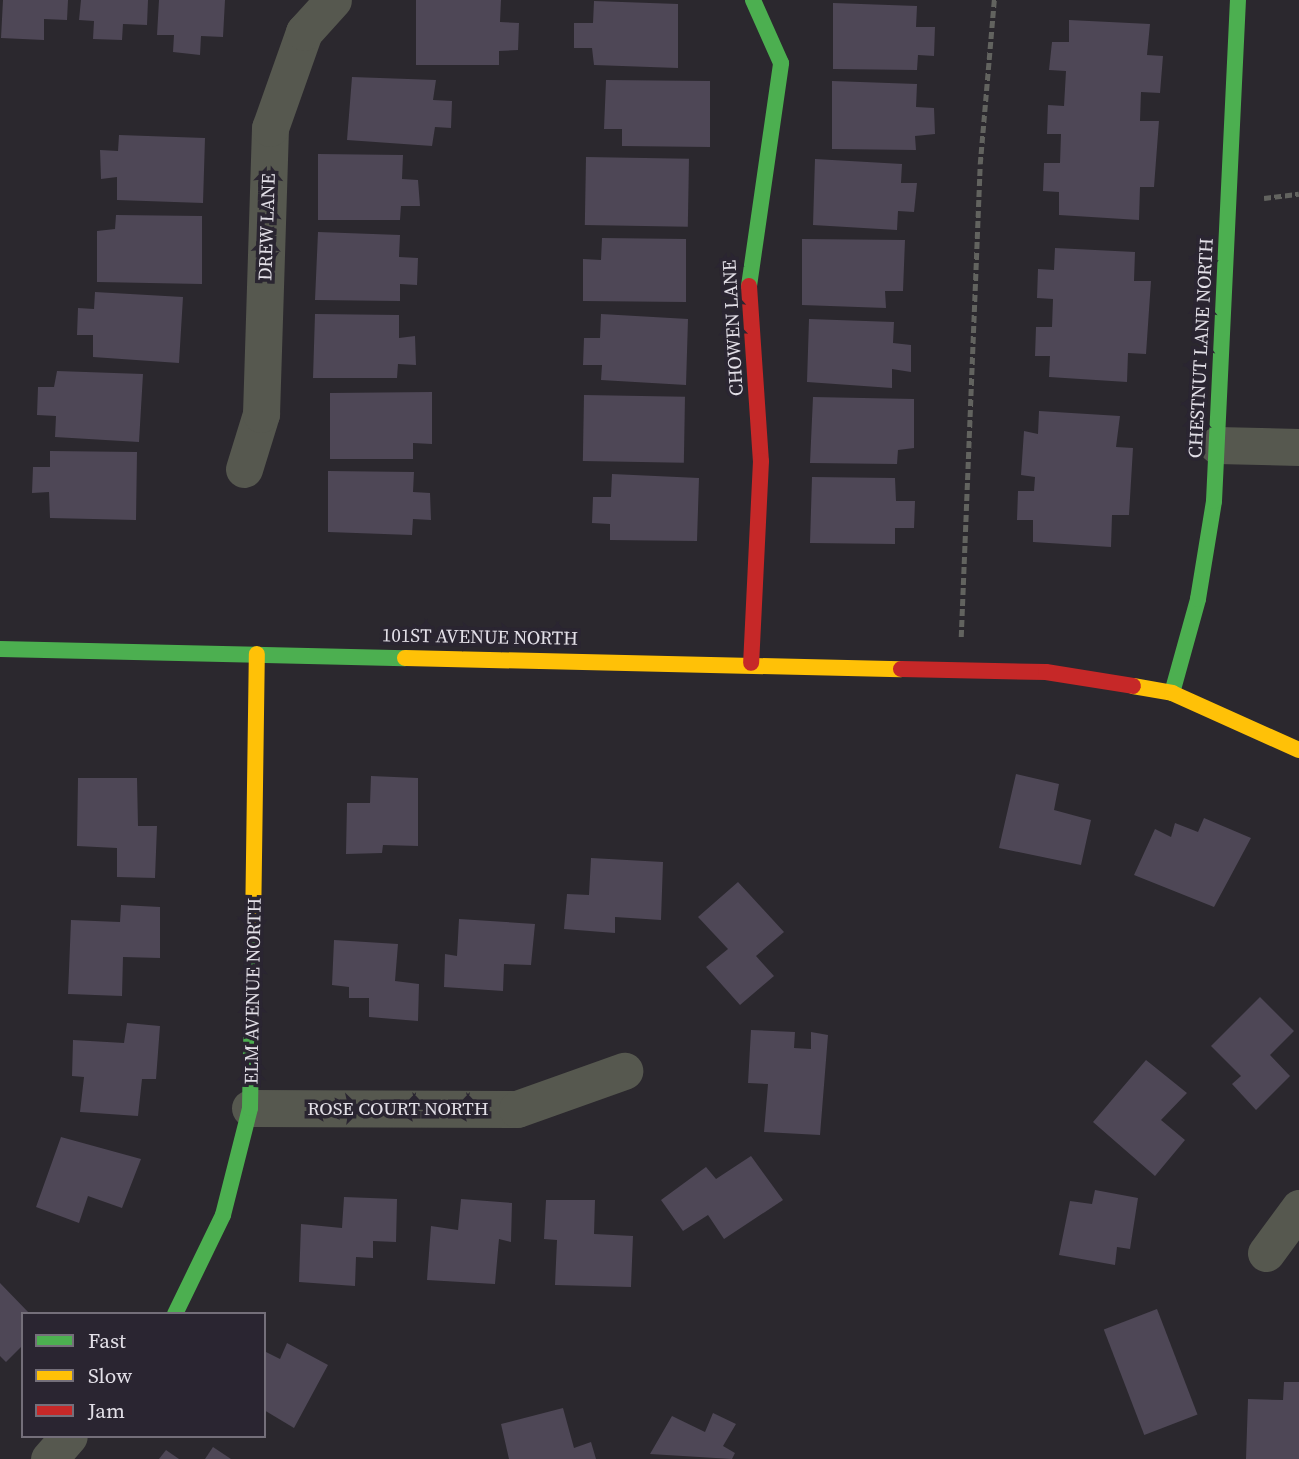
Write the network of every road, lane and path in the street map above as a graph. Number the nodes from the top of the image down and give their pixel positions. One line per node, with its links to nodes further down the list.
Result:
1 (333, 0): 7 (street, DREW LANE)
2 (753, 0): 10 (street, CHOWEN LANE)
3 (994, 0): 11 (path)
4 (1238, 0): 5 (street, CHESTNUT LANE NORTH)
5 (1217, 444): 6 (street); 12 (street, CHESTNUT LANE NORTH)
6 (1299, 447)
7 (244, 469)
8 (0, 649): 9 (street, 101ST AVENUE NORTH)
9 (257, 654): 10 (street, 101ST AVENUE NORTH); 15 (street, ELM AVENUE NORTH)
10 (751, 663): 11 (street, 101ST AVENUE NORTH)
11 (960, 669): 12 (street, 101ST AVENUE NORTH)
12 (1171, 693): 13 (street, 101ST AVENUE NORTH)
13 (1299, 750)
14 (624, 1071): 15 (street, ROSE COURT NORTH)
15 (250, 1108): 18 (street, ELM AVENUE NORTH)
16 (1299, 1208): 17 (street)
17 (1266, 1253)
18 (176, 1312)
19 (67, 1438): 20 (street)
20 (49, 1459)

